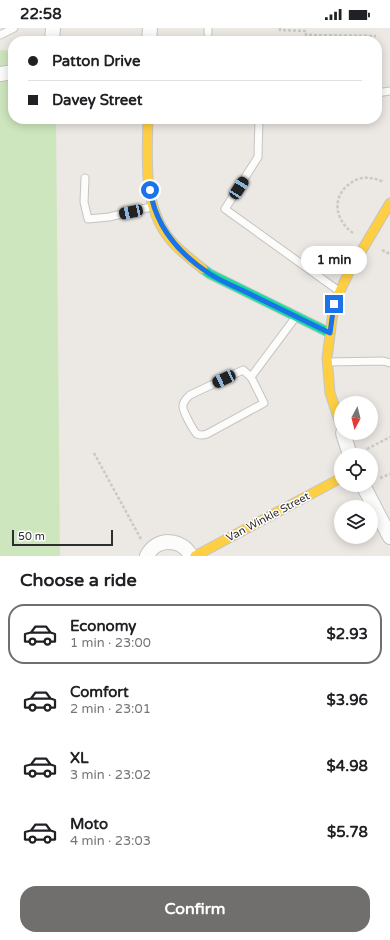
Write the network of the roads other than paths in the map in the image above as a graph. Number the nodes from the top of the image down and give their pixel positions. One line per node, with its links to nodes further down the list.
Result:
1 (14, 28): 2 (lane)
2 (0, 35)
3 (148, 124): 7 (street)
4 (259, 124): 8 (lane)
5 (85, 178): 7 (lane)
6 (390, 203): 8 (street)
7 (153, 207): 9 (street)
8 (340, 291): 10 (street)
9 (297, 316): 10 (street); 13 (lane)
10 (330, 333): 11 (street)
11 (327, 362): 12 (lane); 14 (street)
12 (390, 363)
13 (251, 377): 13 (lane)
14 (334, 405)
15 (334, 482): 20 (street, Van Winkle Street)
16 (367, 492): 17 (street)
17 (390, 537)
18 (145, 550): 19 (street)
19 (191, 556)
20 (195, 556)

